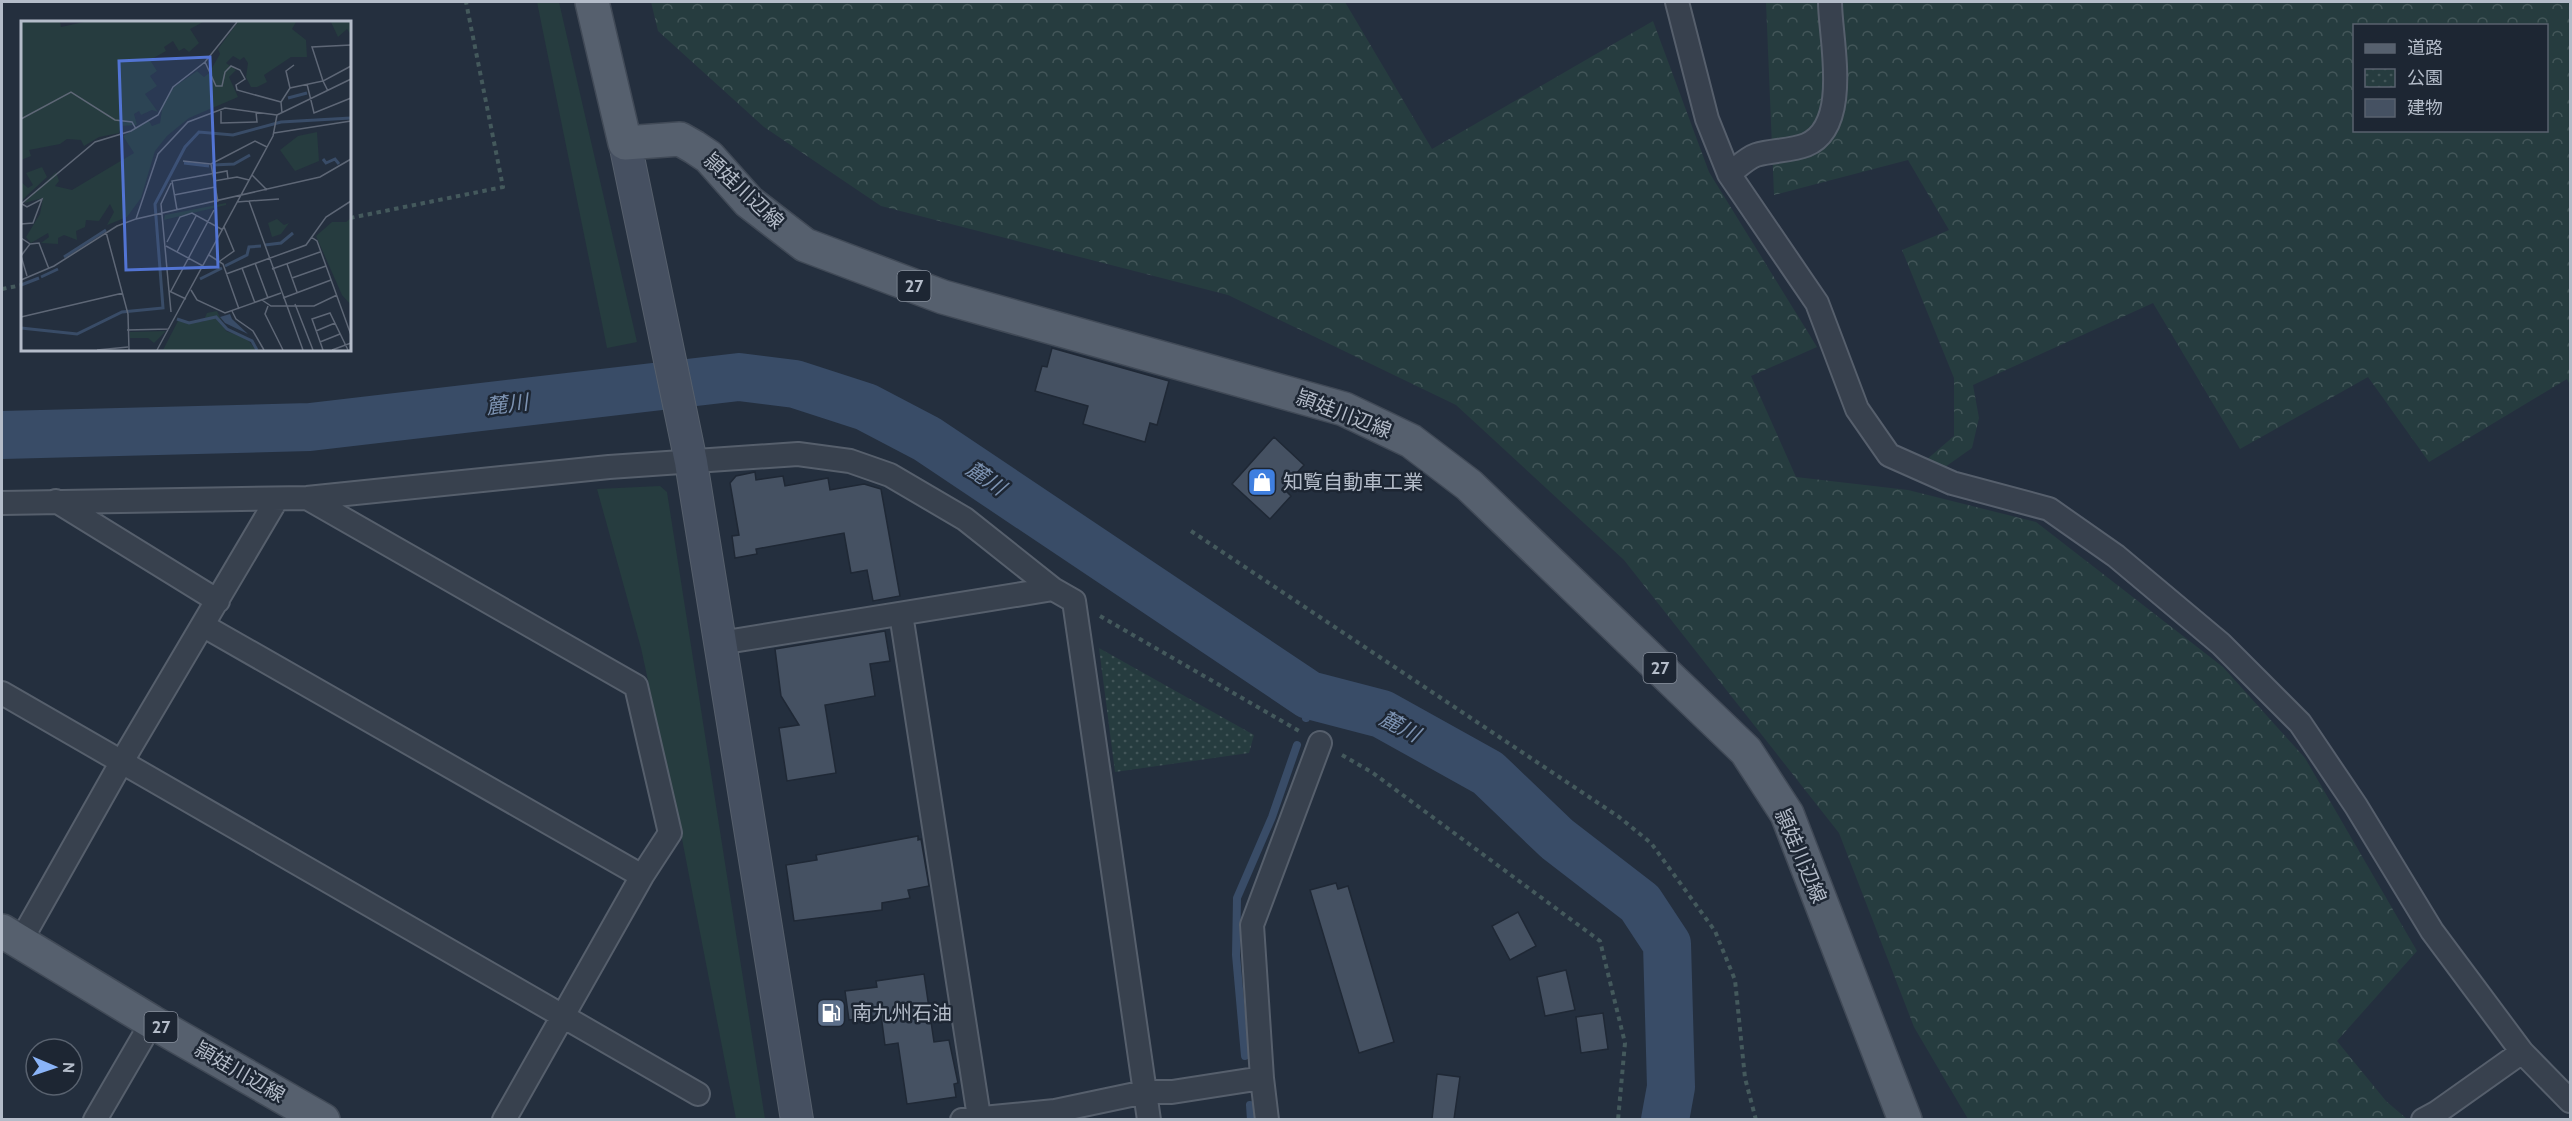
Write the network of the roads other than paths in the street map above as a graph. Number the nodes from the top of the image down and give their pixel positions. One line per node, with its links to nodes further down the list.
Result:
1 (592, 2): 4 (main road)
2 (1677, 2): 5 (street)
3 (1830, 2): 5 (street)
4 (625, 143): 6 (street); 36 (main road, 頴娃川辺線 / 27)
5 (1729, 174): 23 (street)
6 (690, 454): 7 (street); 11 (street); 15 (street)
7 (306, 498): 8 (street); 19 (street)
8 (277, 499): 9 (street); 12 (street)
9 (56, 501): 10 (street); 12 (street)
10 (2, 503)
11 (1053, 589): 13 (street); 25 (street)
12 (218, 601): 14 (street)
13 (901, 614): 15 (street); 29 (street)
14 (204, 626): 18 (street); 19 (street)
15 (720, 643): 33 (street)
16 (2, 693): 18 (street)
17 (1320, 742): 24 (street)
18 (122, 763): 20 (street); 21 (street)
19 (642, 876): 21 (street)
20 (11, 936): 22 (main road, 頴娃川辺線 / 27)
21 (561, 1017): 26 (street); 32 (street)
22 (152, 1022): 30 (street); 31 (main road, 頴娃川辺線 / 27)
23 (2522, 1052): 27 (street); 37 (street)
24 (1262, 1078): 25 (street); 35 (street)
25 (1145, 1092): 28 (street); 34 (street)
26 (698, 1094)
27 (2571, 1101)
28 (1055, 1115): 29 (street)
29 (970, 1118)
30 (95, 1119)
31 (323, 1119)
32 (504, 1119)
33 (797, 1119)
34 (1149, 1119)
35 (1267, 1119)
36 (1905, 1119)
37 (2423, 1119)

